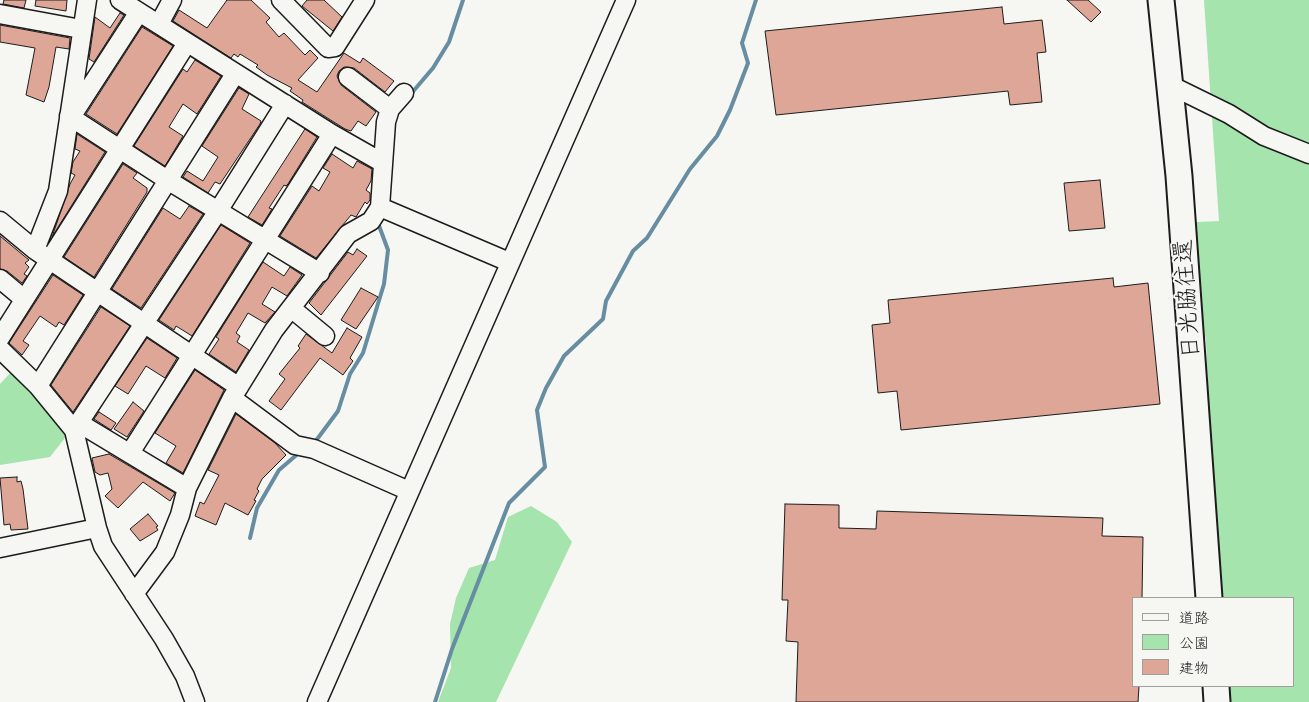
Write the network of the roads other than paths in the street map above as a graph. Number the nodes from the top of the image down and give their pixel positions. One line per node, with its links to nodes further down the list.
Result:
1 (87, 0): 11 (street)
2 (120, 0): 8 (street)
3 (172, 0): 10 (street)
4 (281, 0): 5 (street)
5 (365, 0)
6 (626, 0): 30 (street)
7 (1161, 0): 15 (highway, 日光脇往還)
8 (139, 12): 10 (street); 19 (street)
9 (0, 14): 11 (street)
10 (159, 24): 12 (street)
11 (81, 29): 19 (street)
12 (187, 43): 13 (street); 21 (street)
13 (235, 74): 17 (street); 24 (street)
14 (348, 77): 18 (street)
15 (1170, 85): 22 (street); 50 (highway, 日光脇往還)
16 (404, 93): 18 (street)
17 (285, 104): 20 (street); 26 (street)
18 (390, 109): 23 (street)
19 (70, 116): 21 (street); 29 (street)
20 (332, 134): 23 (street); 28 (street)
21 (120, 150): 24 (street); 29 (street)
22 (1309, 154)
23 (383, 163): 25 (street)
24 (169, 181): 26 (street); 33 (street)
25 (380, 207): 30 (street); 31 (street)
26 (218, 211): 28 (street); 36 (street)
27 (0, 221): 29 (street)
28 (266, 241): 31 (street); 40 (street)
29 (42, 255): 33 (street); 34 (street)
30 (509, 262): 46 (street)
31 (320, 273): 35 (street)
32 (0, 279): 34 (street)
33 (97, 291): 36 (street); 41 (street)
34 (24, 299): 38 (street)
35 (291, 308): 37 (street); 42 (street)
36 (144, 323): 40 (street); 43 (street)
37 (325, 336)
38 (0, 338)
39 (0, 349): 41 (street)
40 (193, 356): 42 (street); 44 (street)
41 (38, 386): 43 (street)
42 (236, 392): 45 (street); 46 (street)
43 (76, 426): 44 (street); 47 (street)
44 (130, 453): 45 (street)
45 (187, 488): 49 (street)
46 (409, 491): 53 (street)
47 (97, 528): 48 (street); 49 (street)
48 (0, 548)
49 (134, 594): 52 (street)
50 (1209, 597)
51 (1216, 687): 54 (highway)
52 (195, 702)
53 (317, 702)
54 (1217, 702)

